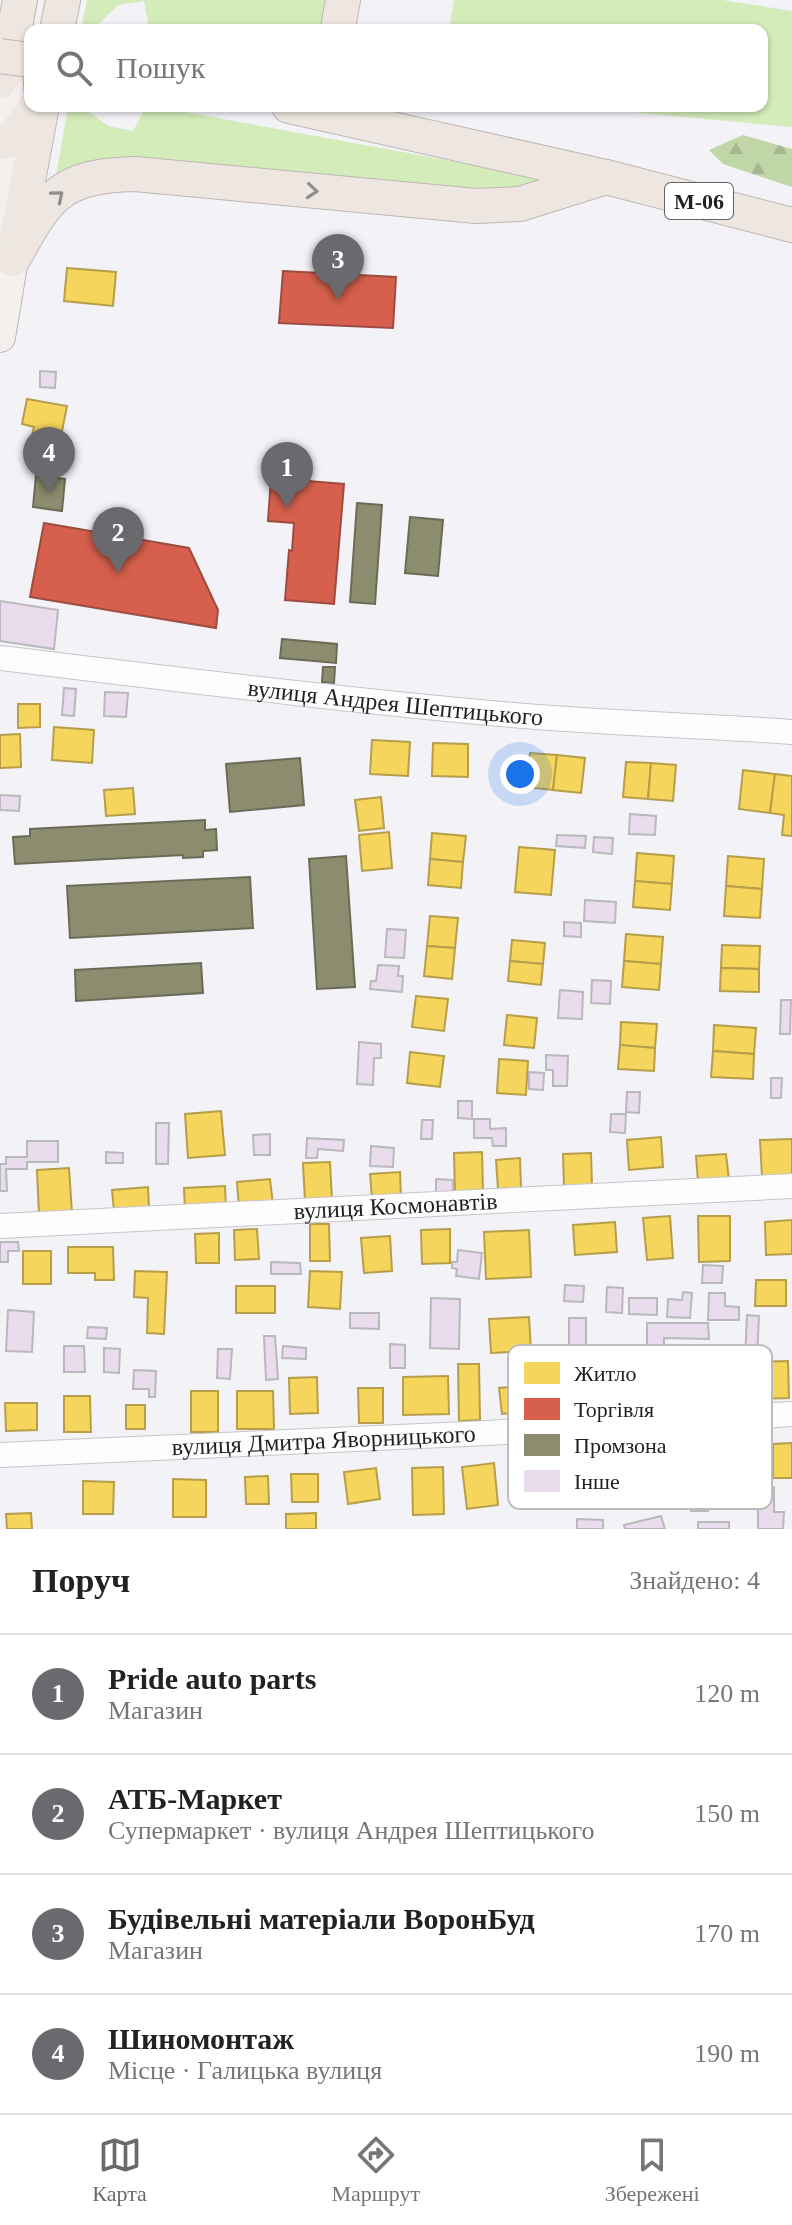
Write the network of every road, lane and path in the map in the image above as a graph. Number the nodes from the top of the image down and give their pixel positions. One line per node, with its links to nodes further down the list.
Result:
1 (20, 0): 4 (highway)
2 (63, 0): 3 (highway)
3 (58, 24)
4 (9, 67): 9 (main road)
5 (33, 112): 9 (highway)
6 (38, 112): 13 (highway)
7 (317, 112): 10 (highway, М-06)
8 (394, 112): 10 (highway)
9 (6, 141): 13 (main road)
10 (456, 142): 11 (highway, М-06)
11 (606, 177): 12 (highway, М-06); 13 (highway, one-way to 11)
12 (792, 225)
13 (7, 247): 14 (main road)
14 (0, 337)
15 (0, 658): 16 (street, вулиця Андрея Шептицького)
16 (792, 732)
17 (792, 1186): 18 (street, вулиця Космонавтів)
18 (0, 1226)
19 (792, 1414): 20 (street, вулиця Дмитра Яворницького)
20 (772, 1415)
21 (508, 1432): 22 (street, вулиця Дмитра Яворницького)
22 (0, 1455)

